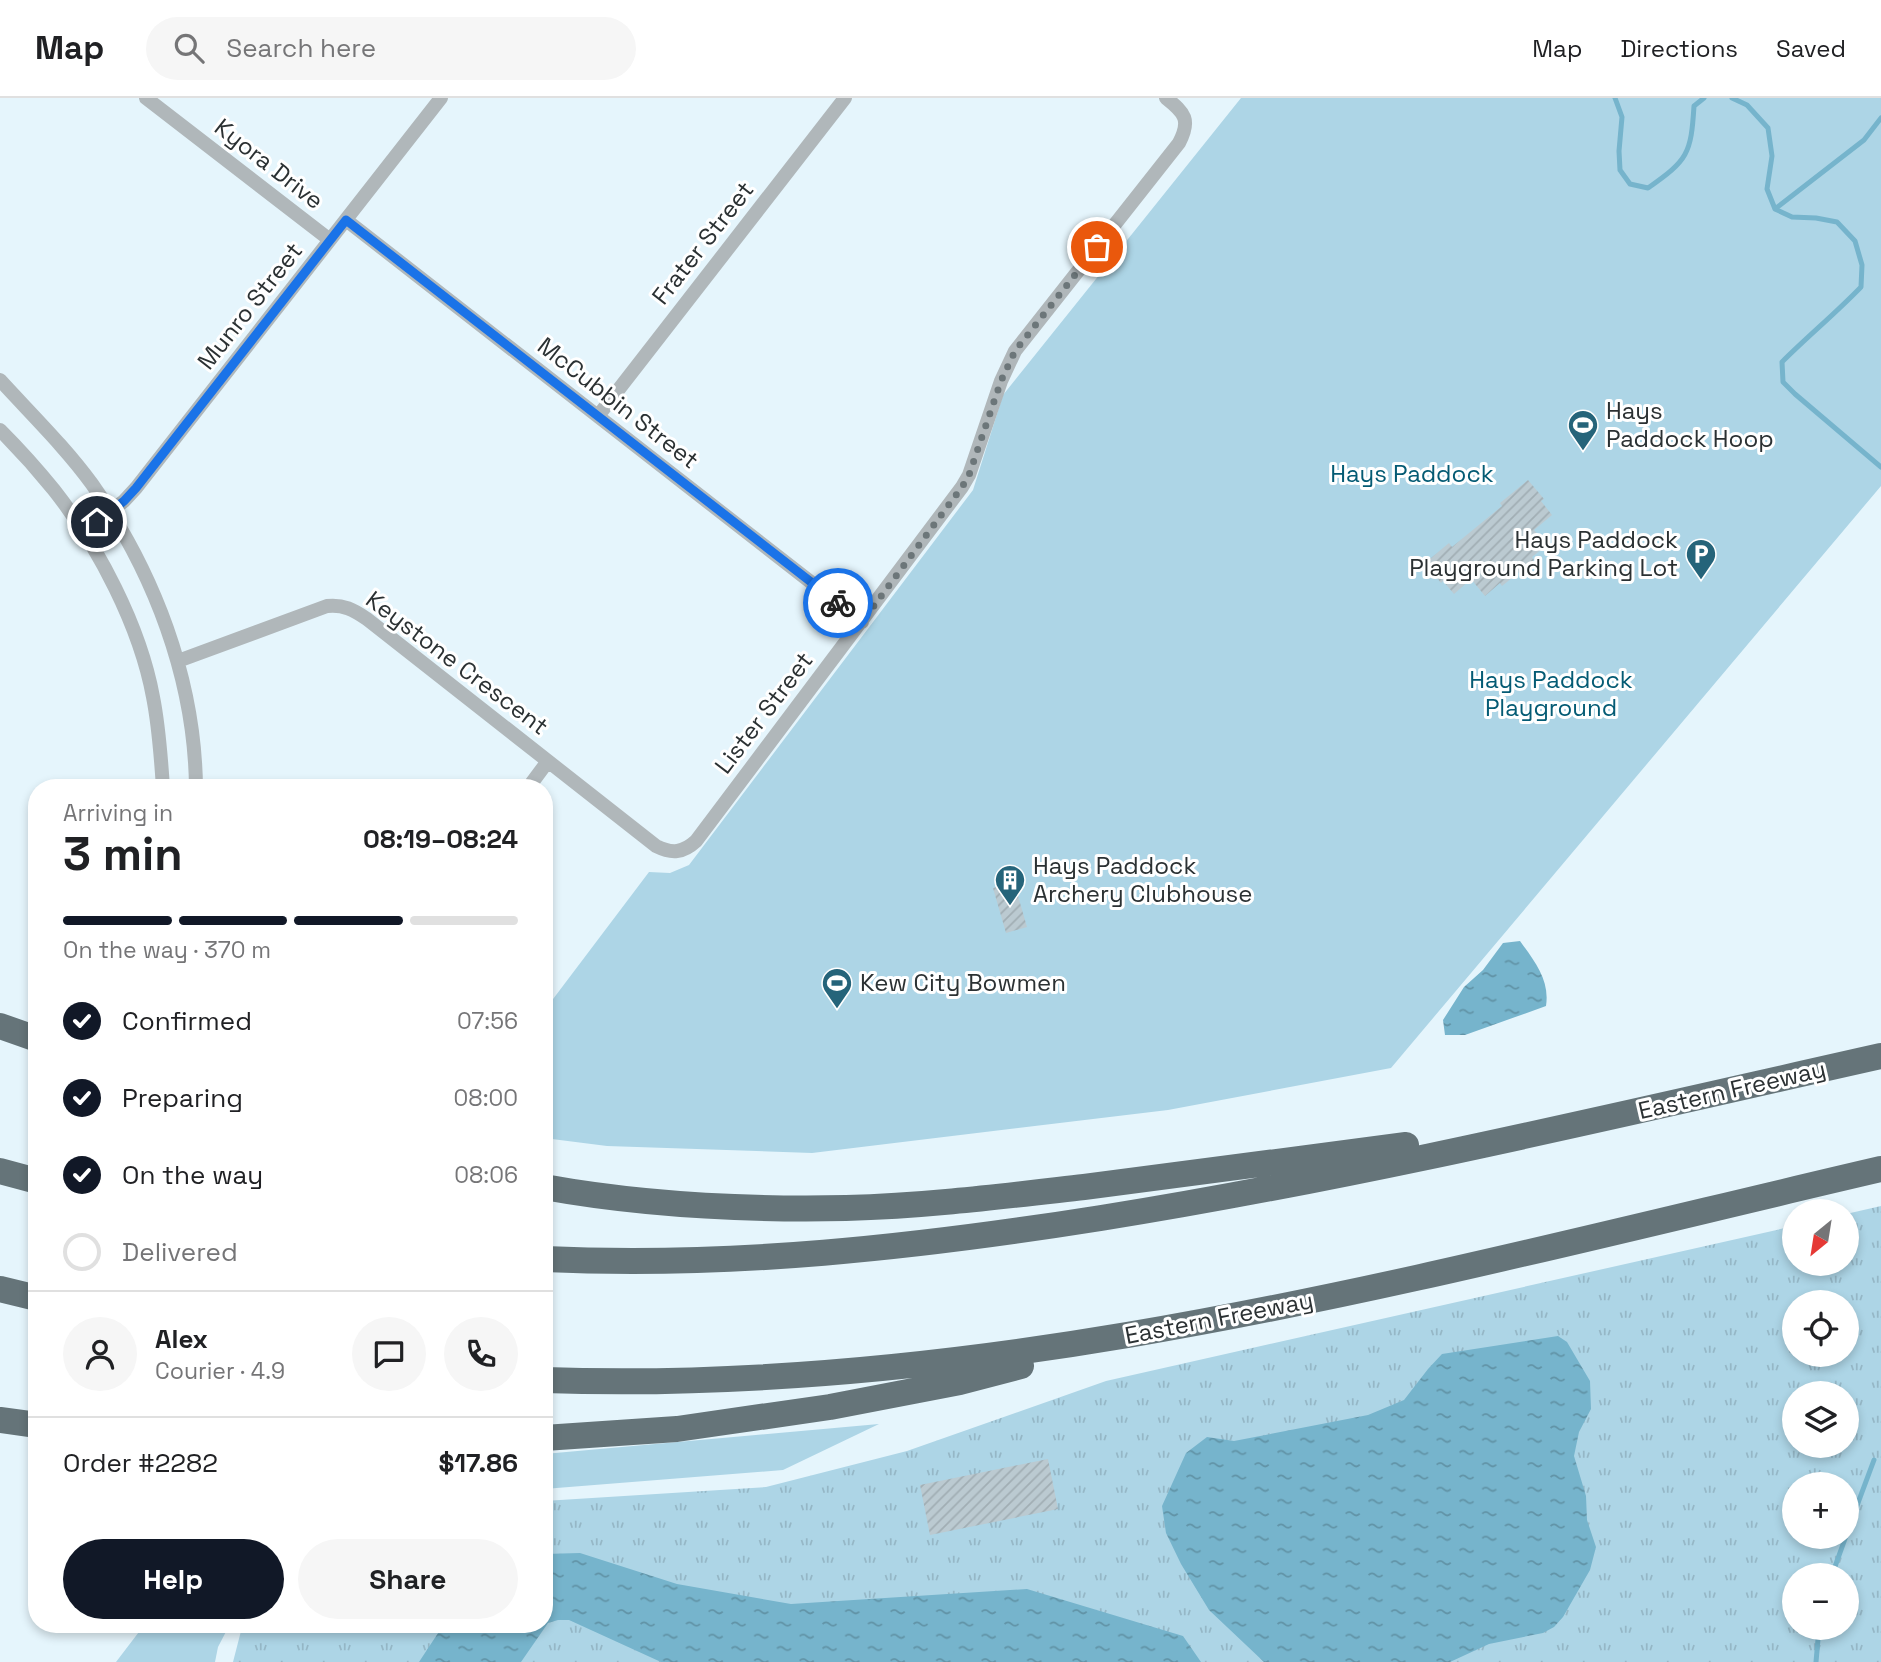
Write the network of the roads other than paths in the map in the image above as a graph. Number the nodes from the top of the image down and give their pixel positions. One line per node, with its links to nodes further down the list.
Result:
1 (146, 98): 6 (street, Kyora Drive)
2 (441, 98): 5 (street, Munro Street)
3 (845, 98): 8 (street, Frater Street)
4 (1166, 98): 12 (street, Lister Street)
5 (346, 220): 6 (street, Munro Street); 8 (street, McCubbin Street)
6 (330, 240): 10 (street, Munro Street)
7 (0, 380): 10 (street)
8 (598, 416): 12 (street, McCubbin Street)
9 (0, 430): 11 (street)
10 (110, 512): 11 (street, Munro Street); 13 (street)
11 (85, 532): 15 (street)
12 (862, 622): 18 (street, Lister Street)
13 (178, 661): 14 (street, Keystone Crescent); 16 (street)
14 (548, 761): 17 (street, Keystone Crescent); 18 (street, Keystone Crescent)
15 (162, 779)
16 (195, 779)
17 (535, 779)
18 (696, 842)
19 (0, 1026): 20 (highway)
20 (28, 1036)
21 (1881, 1056): 22 (highway, Eastern Freeway)
22 (1608, 1118): 26 (highway); 27 (highway, Eastern Freeway)
23 (1881, 1170): 30 (highway, Eastern Freeway)
24 (0, 1171): 25 (highway)
25 (28, 1179)
26 (553, 1188)
27 (553, 1259)
28 (0, 1289): 29 (highway)
29 (28, 1296)
30 (1155, 1331): 31 (highway, Eastern Freeway); 34 (highway)
31 (553, 1380)
32 (0, 1420): 33 (highway)
33 (28, 1424)
34 (553, 1437)

